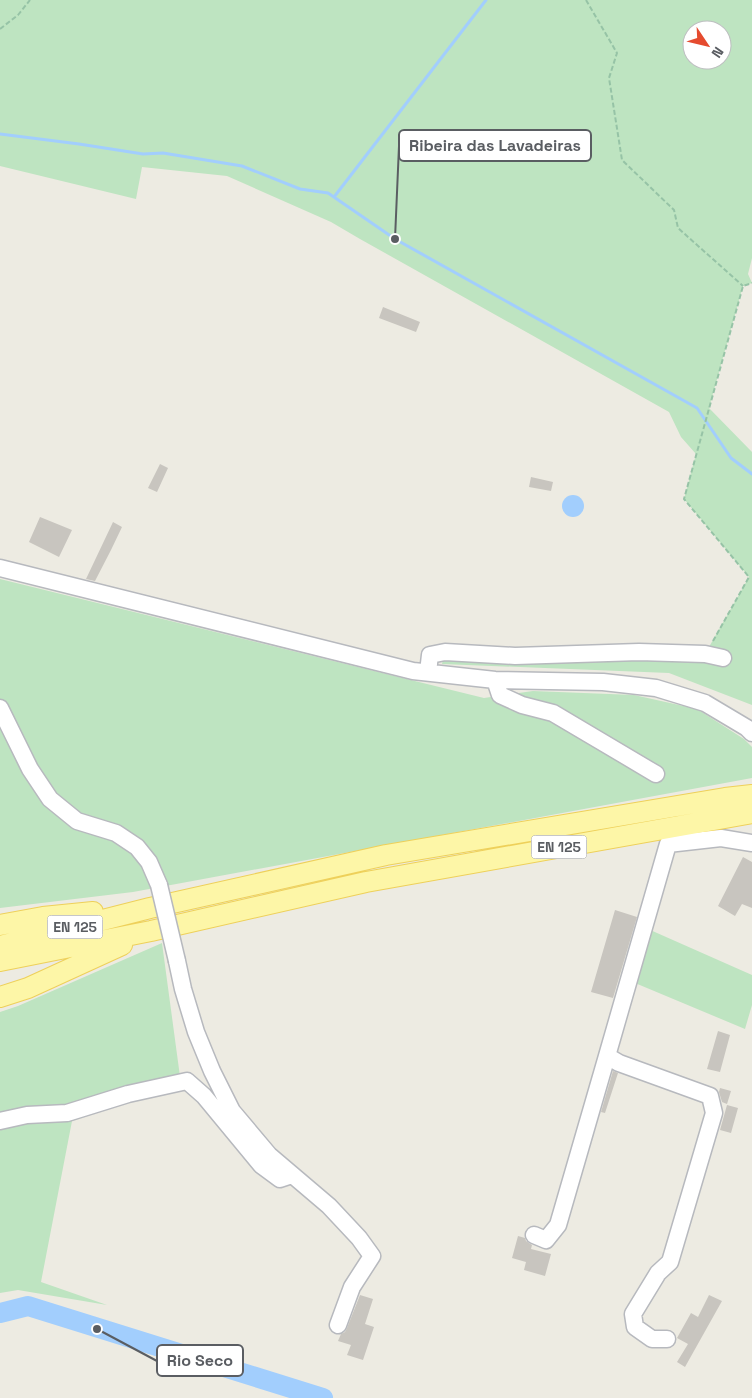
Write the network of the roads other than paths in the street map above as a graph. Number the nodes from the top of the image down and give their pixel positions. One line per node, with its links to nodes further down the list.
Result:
1 (0, 568): 3 (street)
2 (723, 658): 3 (street)
3 (428, 672): 4 (street)
4 (495, 680): 6 (street); 7 (street)
5 (0, 708): 19 (street, bridge)
6 (752, 733)
7 (656, 774)
8 (752, 795): 11 (main road, EN 125)
9 (752, 812): 13 (main road, EN 125)
10 (752, 843): 17 (street)
11 (150, 908): 12 (main road); 14 (main road, EN 125)
12 (0, 924)
13 (152, 931): 15 (main road, EN 125); 16 (main road)
14 (0, 946)
15 (0, 960)
16 (0, 997)
17 (607, 1056): 20 (street); 22 (street)
18 (0, 1122): 19 (street)
19 (292, 1175): 21 (street)
20 (534, 1235)
21 (338, 1325)
22 (666, 1339)

